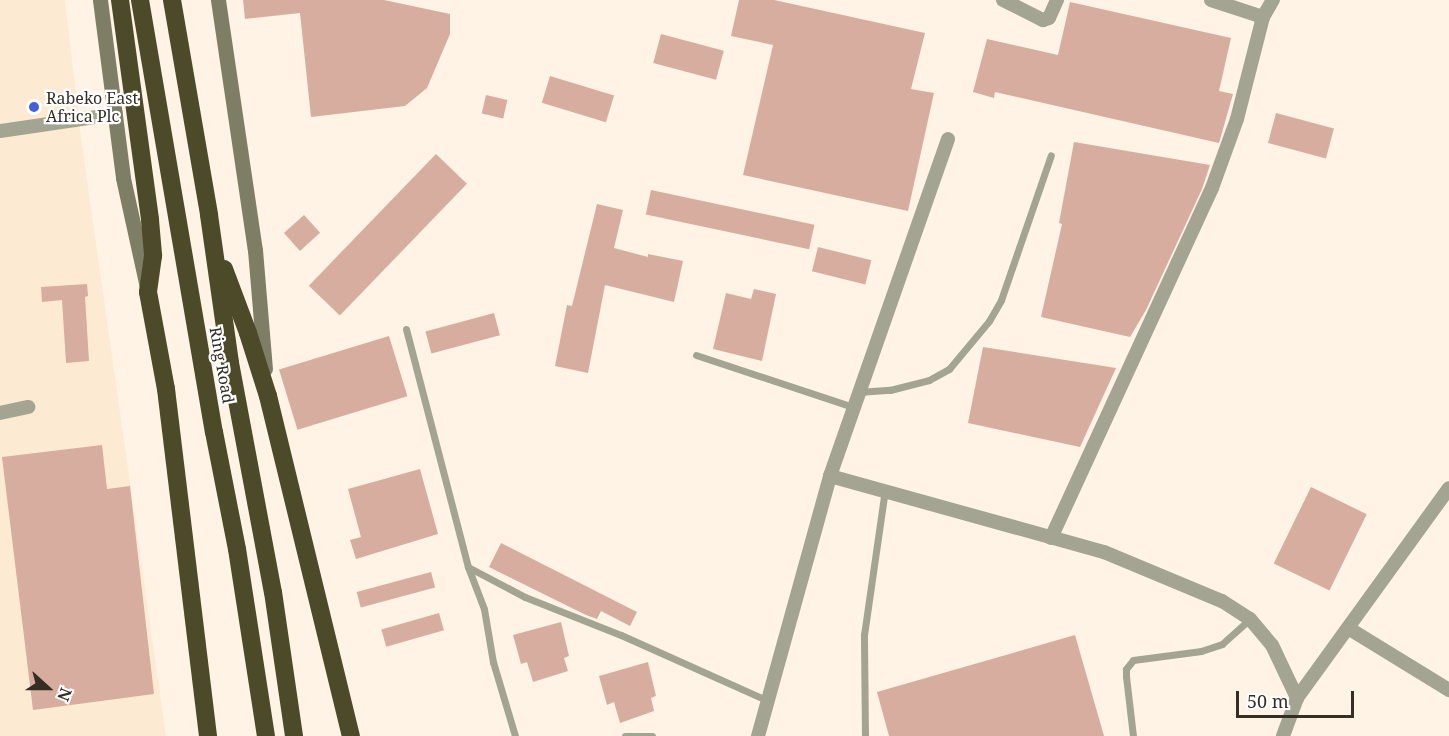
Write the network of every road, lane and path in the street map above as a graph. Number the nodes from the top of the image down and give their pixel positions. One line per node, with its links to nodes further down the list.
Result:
1 (100, 0): 11 (street)
2 (120, 0): 16 (highway)
3 (140, 0): 35 (highway, Ring Road)
4 (172, 0): 15 (highway, Ring Road)
5 (218, 0): 20 (street)
6 (1003, 0): 7 (street)
7 (1058, 0)
8 (1211, 0): 10 (street)
9 (1273, 0): 10 (street)
10 (1263, 17): 27 (street)
11 (116, 114): 12 (street); 16 (street)
12 (0, 131)
13 (948, 139): 19 (street)
14 (1051, 155): 19 (lane)
15 (211, 237): 20 (highway); 36 (highway, Ring Road)
16 (148, 292): 34 (highway)
17 (406, 329): 28 (lane)
18 (696, 354): 22 (lane)
19 (858, 392): 22 (street)
20 (267, 396): 37 (highway)
21 (28, 407): 23 (street)
22 (853, 407): 24 (street)
23 (0, 413)
24 (830, 476): 26 (street); 33 (street)
25 (1449, 488): 30 (street)
26 (885, 489): 27 (street); 42 (lane)
27 (1051, 538): 29 (street)
28 (468, 567): 33 (lane); 38 (lane)
29 (1250, 619): 32 (street); 43 (lane)
30 (1348, 628): 31 (street); 32 (street)
31 (1449, 690)
32 (1297, 698): 44 (street)
33 (766, 700): 41 (street)
34 (208, 736)
35 (266, 736)
36 (294, 736)
37 (351, 736)
38 (515, 736)
39 (625, 736): 40 (lane)
40 (652, 736)
41 (758, 736)
42 (865, 736)
43 (1133, 736)
44 (1283, 736)

